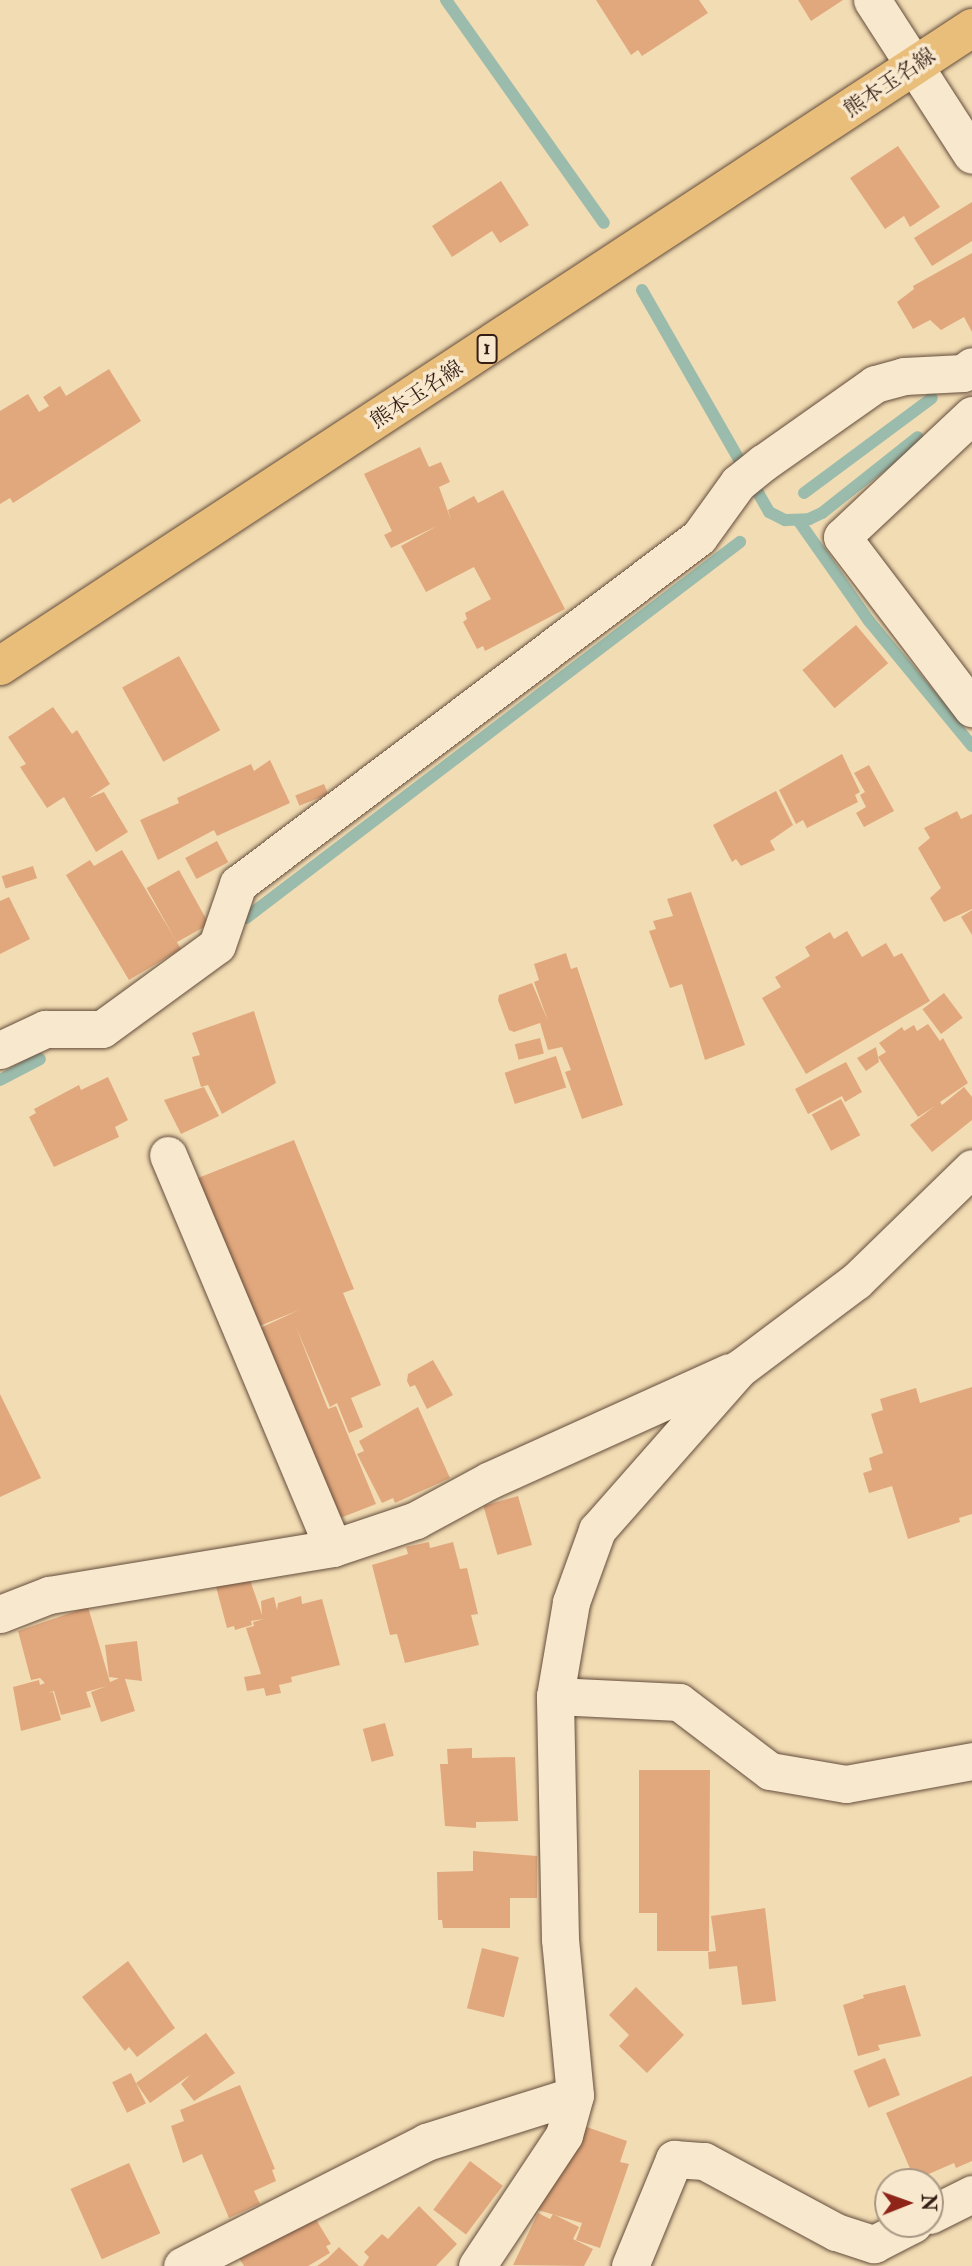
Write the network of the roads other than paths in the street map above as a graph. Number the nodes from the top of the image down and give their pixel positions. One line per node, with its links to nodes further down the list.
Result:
1 (872, 0): 3 (street)
2 (972, 28): 3 (main road, 熊本玉名線 / 1)
3 (915, 67): 4 (street); 7 (main road, 熊本玉名線 / 1)
4 (972, 155)
5 (972, 366): 9 (street)
6 (972, 415): 8 (street)
7 (0, 666)
8 (972, 708)
9 (0, 1050)
10 (168, 1155): 13 (street)
11 (972, 1168): 12 (street)
12 (740, 1368): 13 (street); 15 (street)
13 (333, 1548): 14 (street)
14 (0, 1614)
15 (555, 1696): 16 (street); 17 (street)
16 (972, 1761)
17 (575, 2095): 21 (street); 22 (street)
18 (972, 2194): 19 (street)
19 (944, 2208)
20 (886, 2238): 23 (street)
21 (182, 2266)
22 (477, 2266)
23 (630, 2266)

